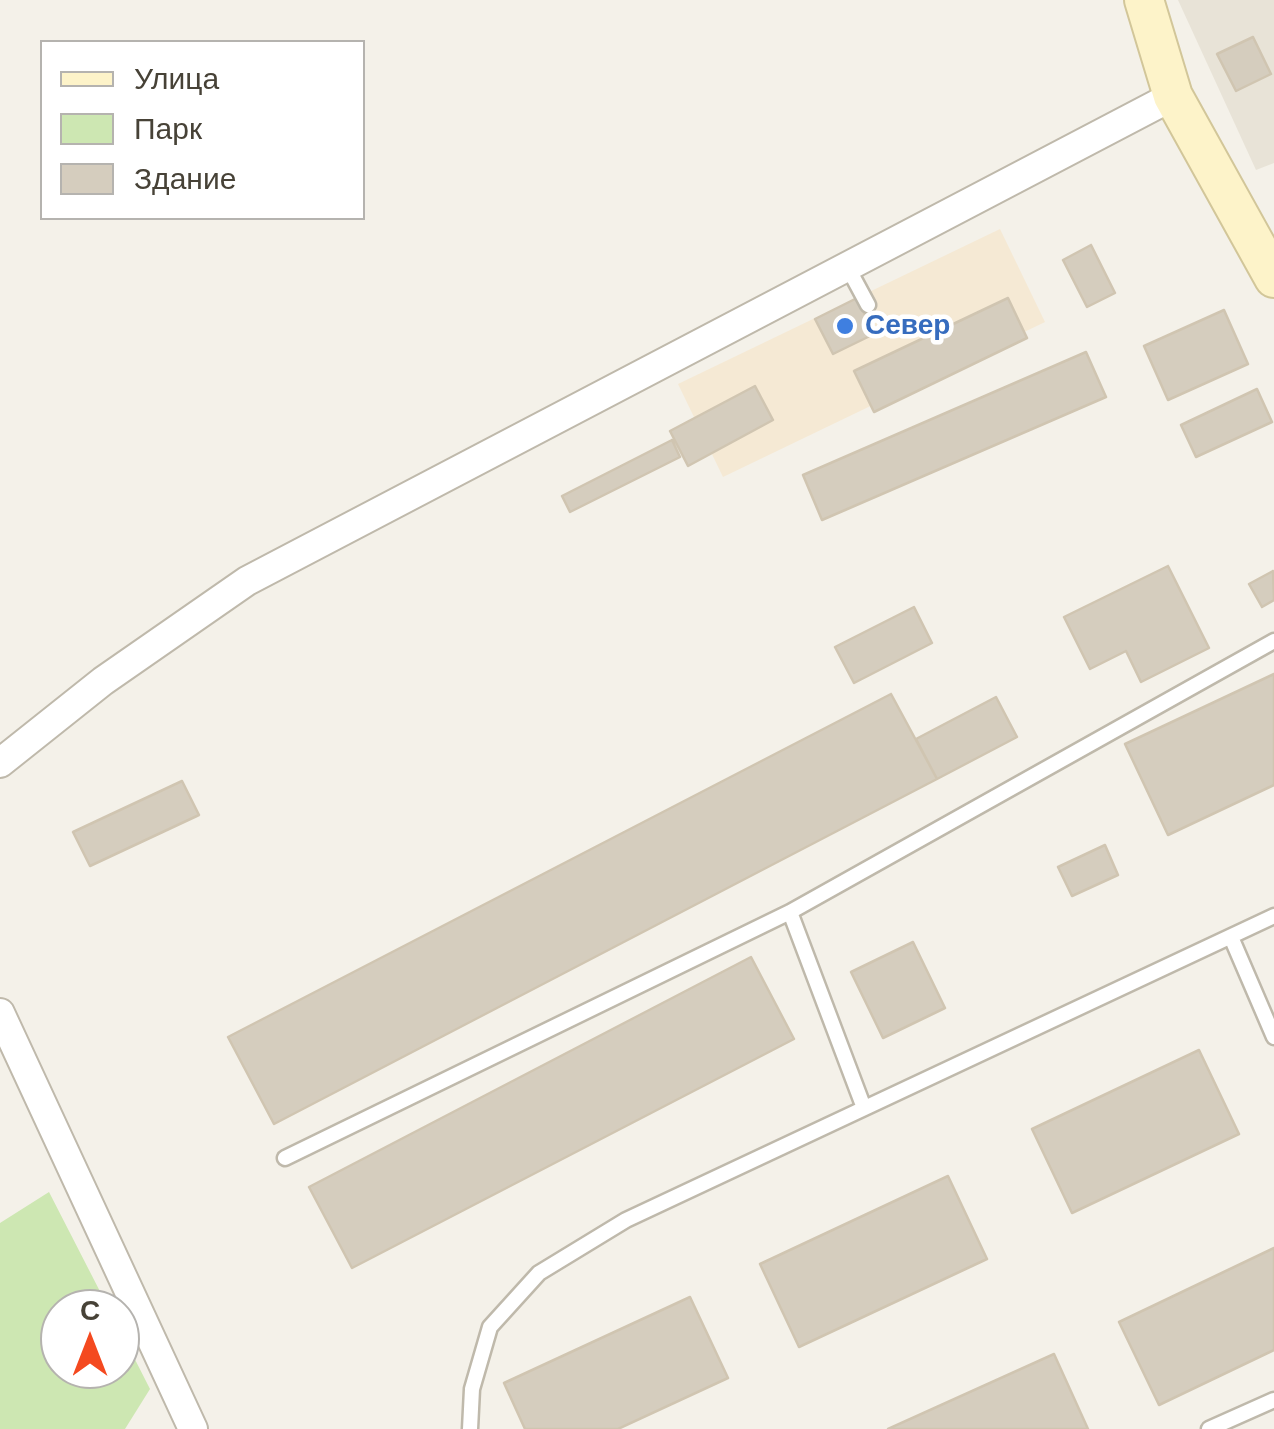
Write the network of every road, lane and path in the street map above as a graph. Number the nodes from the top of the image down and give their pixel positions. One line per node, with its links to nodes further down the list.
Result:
1 (1144, 0): 2 (street)
2 (1173, 96): 3 (street); 4 (street)
3 (846, 265): 5 (lane); 7 (street)
4 (1274, 278)
5 (868, 305)
6 (1274, 641): 8 (lane)
7 (0, 763)
8 (790, 912): 13 (lane); 14 (lane)
9 (1274, 916): 10 (lane)
10 (1231, 936): 12 (lane); 13 (lane)
11 (0, 1013): 16 (street)
12 (1274, 1038)
13 (864, 1108): 17 (lane)
14 (285, 1158)
15 (1274, 1400): 18 (lane)
16 (193, 1429)
17 (470, 1429)
18 (1209, 1429)

